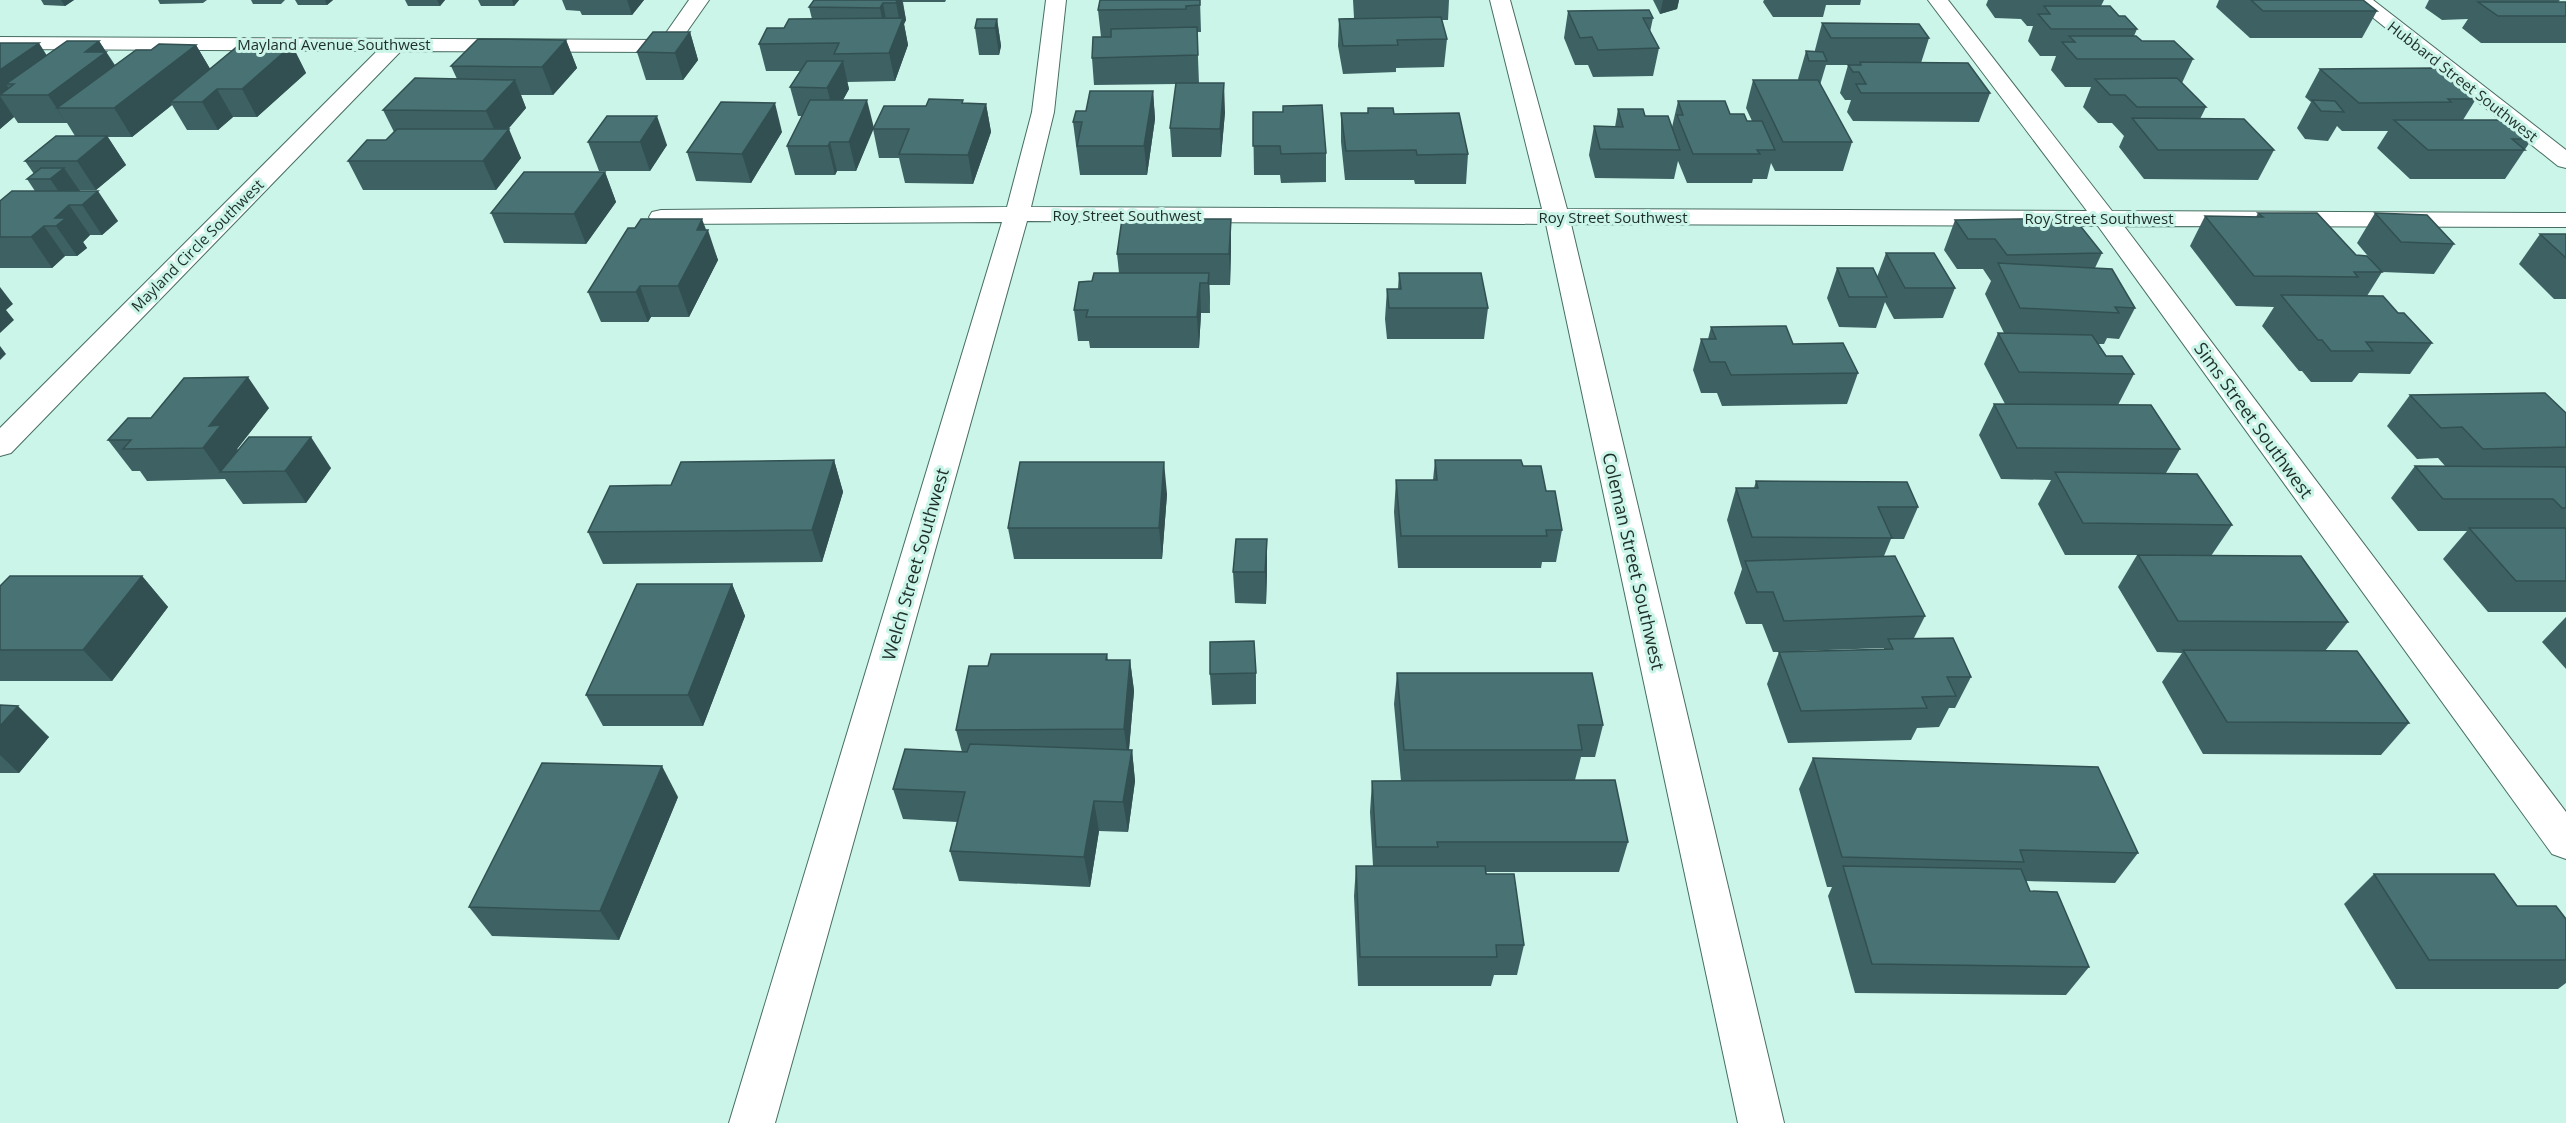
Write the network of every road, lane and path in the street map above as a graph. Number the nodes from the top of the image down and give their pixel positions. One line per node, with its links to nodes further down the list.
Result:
1 (699, 0): 7 (street, Mayland Avenue Southwest)
2 (1056, 0): 9 (street, Welch Street Southwest)
3 (1500, 0): 11 (street, Coleman Street Southwest)
4 (1938, 0): 12 (street, Sims Street Southwest)
5 (2361, 0): 8 (street, Hubbard Street Southwest)
6 (0, 43): 7 (street, Mayland Avenue Southwest)
7 (395, 45): 14 (street, Mayland Circle Southwest)
8 (2566, 161)
9 (1017, 214): 10 (street, Roy Street Southwest); 11 (street, Roy Street Southwest); 16 (street, Welch Street Southwest)
10 (661, 217)
11 (1557, 217): 12 (street, Roy Street Southwest); 17 (street, Coleman Street Southwest)
12 (2105, 218): 13 (street, Roy Street Southwest); 15 (street, Sims Street Southwest)
13 (2566, 220)
14 (0, 446)
15 (2566, 842)
16 (752, 1123)
17 (1761, 1123)

